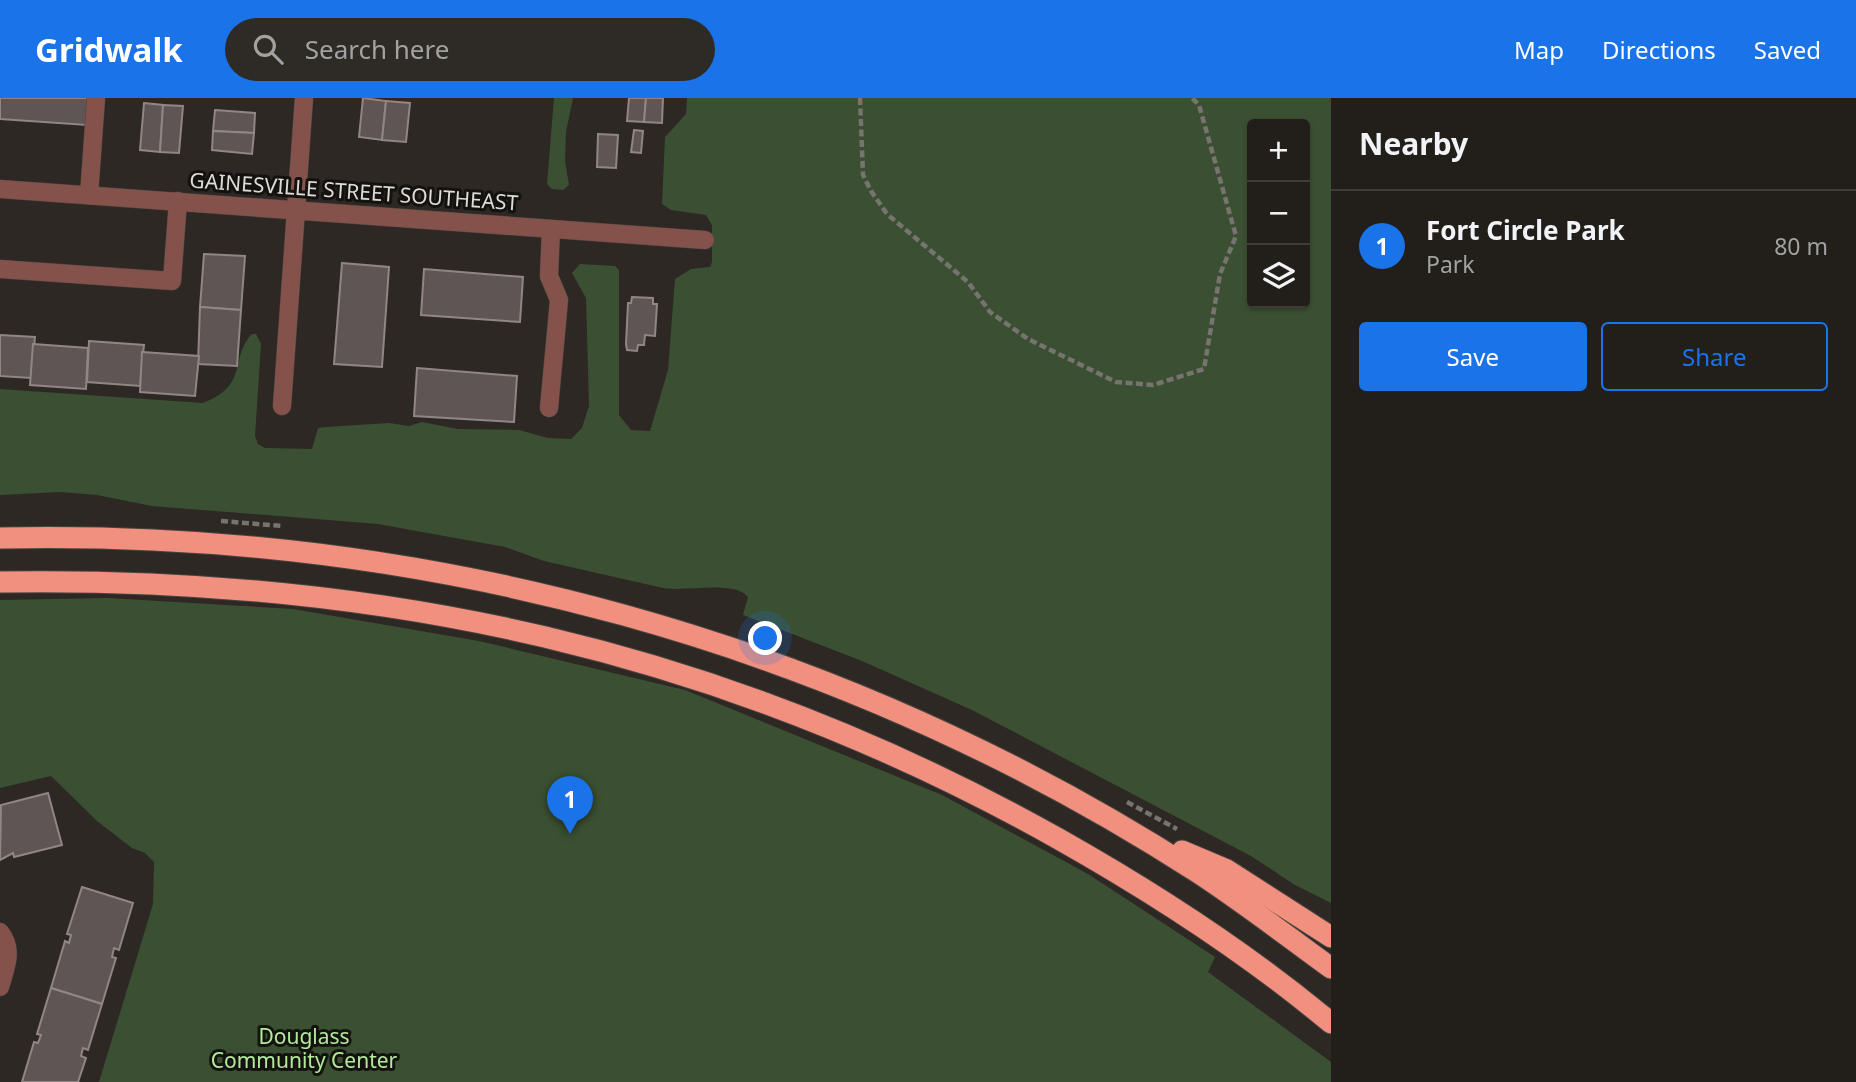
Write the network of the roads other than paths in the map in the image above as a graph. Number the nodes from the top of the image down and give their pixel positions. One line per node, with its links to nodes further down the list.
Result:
1 (96, 98): 4 (street)
2 (304, 98): 6 (street)
3 (0, 189): 4 (street, GAINESVILLE STREET SOUTHEAST)
4 (89, 195): 5 (street, GAINESVILLE STREET SOUTHEAST)
5 (178, 201): 6 (street, GAINESVILLE STREET SOUTHEAST); 9 (street)
6 (297, 210): 7 (street, GAINESVILLE STREET SOUTHEAST); 10 (street)
7 (551, 229): 8 (street, GAINESVILLE STREET SOUTHEAST); 11 (street)
8 (705, 240)
9 (0, 269)
10 (282, 406)
11 (549, 408)
12 (0, 538): 14 (highway)
13 (0, 582): 19 (highway)
14 (1115, 822): 16 (highway); 17 (highway)
15 (0, 932): 18 (street)
16 (1331, 937)
17 (1331, 968)
18 (0, 987)
19 (1331, 1023)

